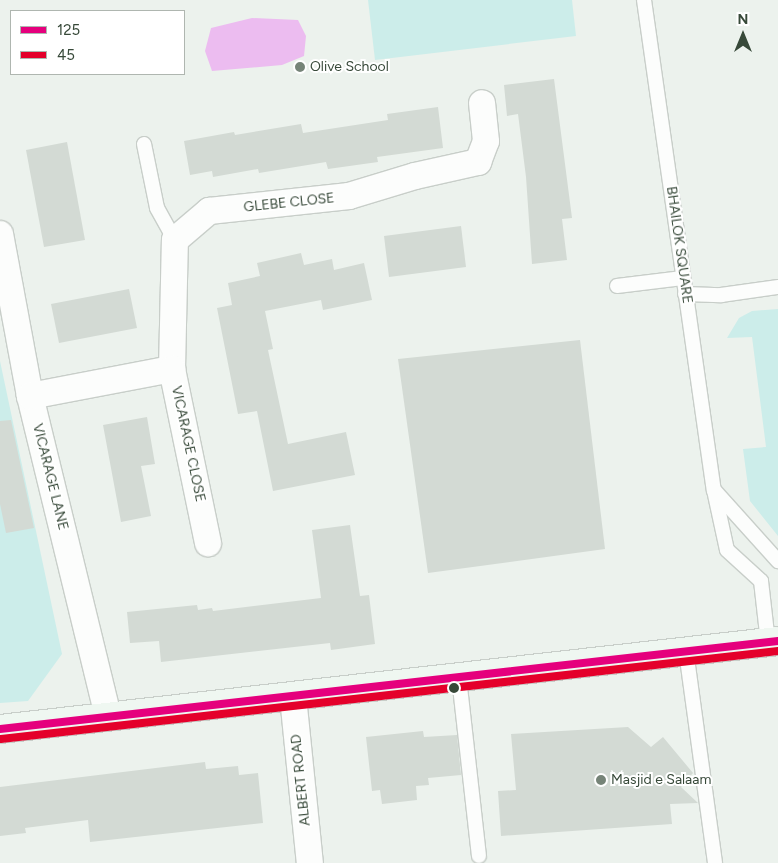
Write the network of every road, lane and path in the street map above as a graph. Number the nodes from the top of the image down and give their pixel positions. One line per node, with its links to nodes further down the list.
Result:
1 (644, 0): 6 (lane, BHAILOK SQUARE)
2 (482, 103): 5 (street, GLEBE CLOSE)
3 (144, 144): 5 (lane)
4 (0, 234): 11 (street, VICARAGE LANE)
5 (175, 240): 10 (street)
6 (684, 278): 7 (lane); 9 (lane, BHAILOK SQUARE)
7 (617, 286)
8 (778, 287): 9 (lane)
9 (685, 294): 12 (lane, BHAILOK SQUARE)
10 (172, 369): 11 (street, VICARAGE CLOSE); 13 (street, VICARAGE CLOSE)
11 (30, 396): 19 (street, VICARAGE LANE)
12 (714, 490): 14 (lane); 15 (lane, BHAILOK SQUARE)
13 (208, 543)
14 (778, 561)
15 (773, 641): 16 (main road)
16 (686, 651): 17 (main road); 23 (lane)
17 (460, 678): 18 (main road); 21 (lane)
18 (293, 697): 19 (main road); 22 (street, ALBERT ROAD)
19 (108, 717): 20 (main road)
20 (0, 729)
21 (479, 856)
22 (310, 863)
23 (715, 863)

